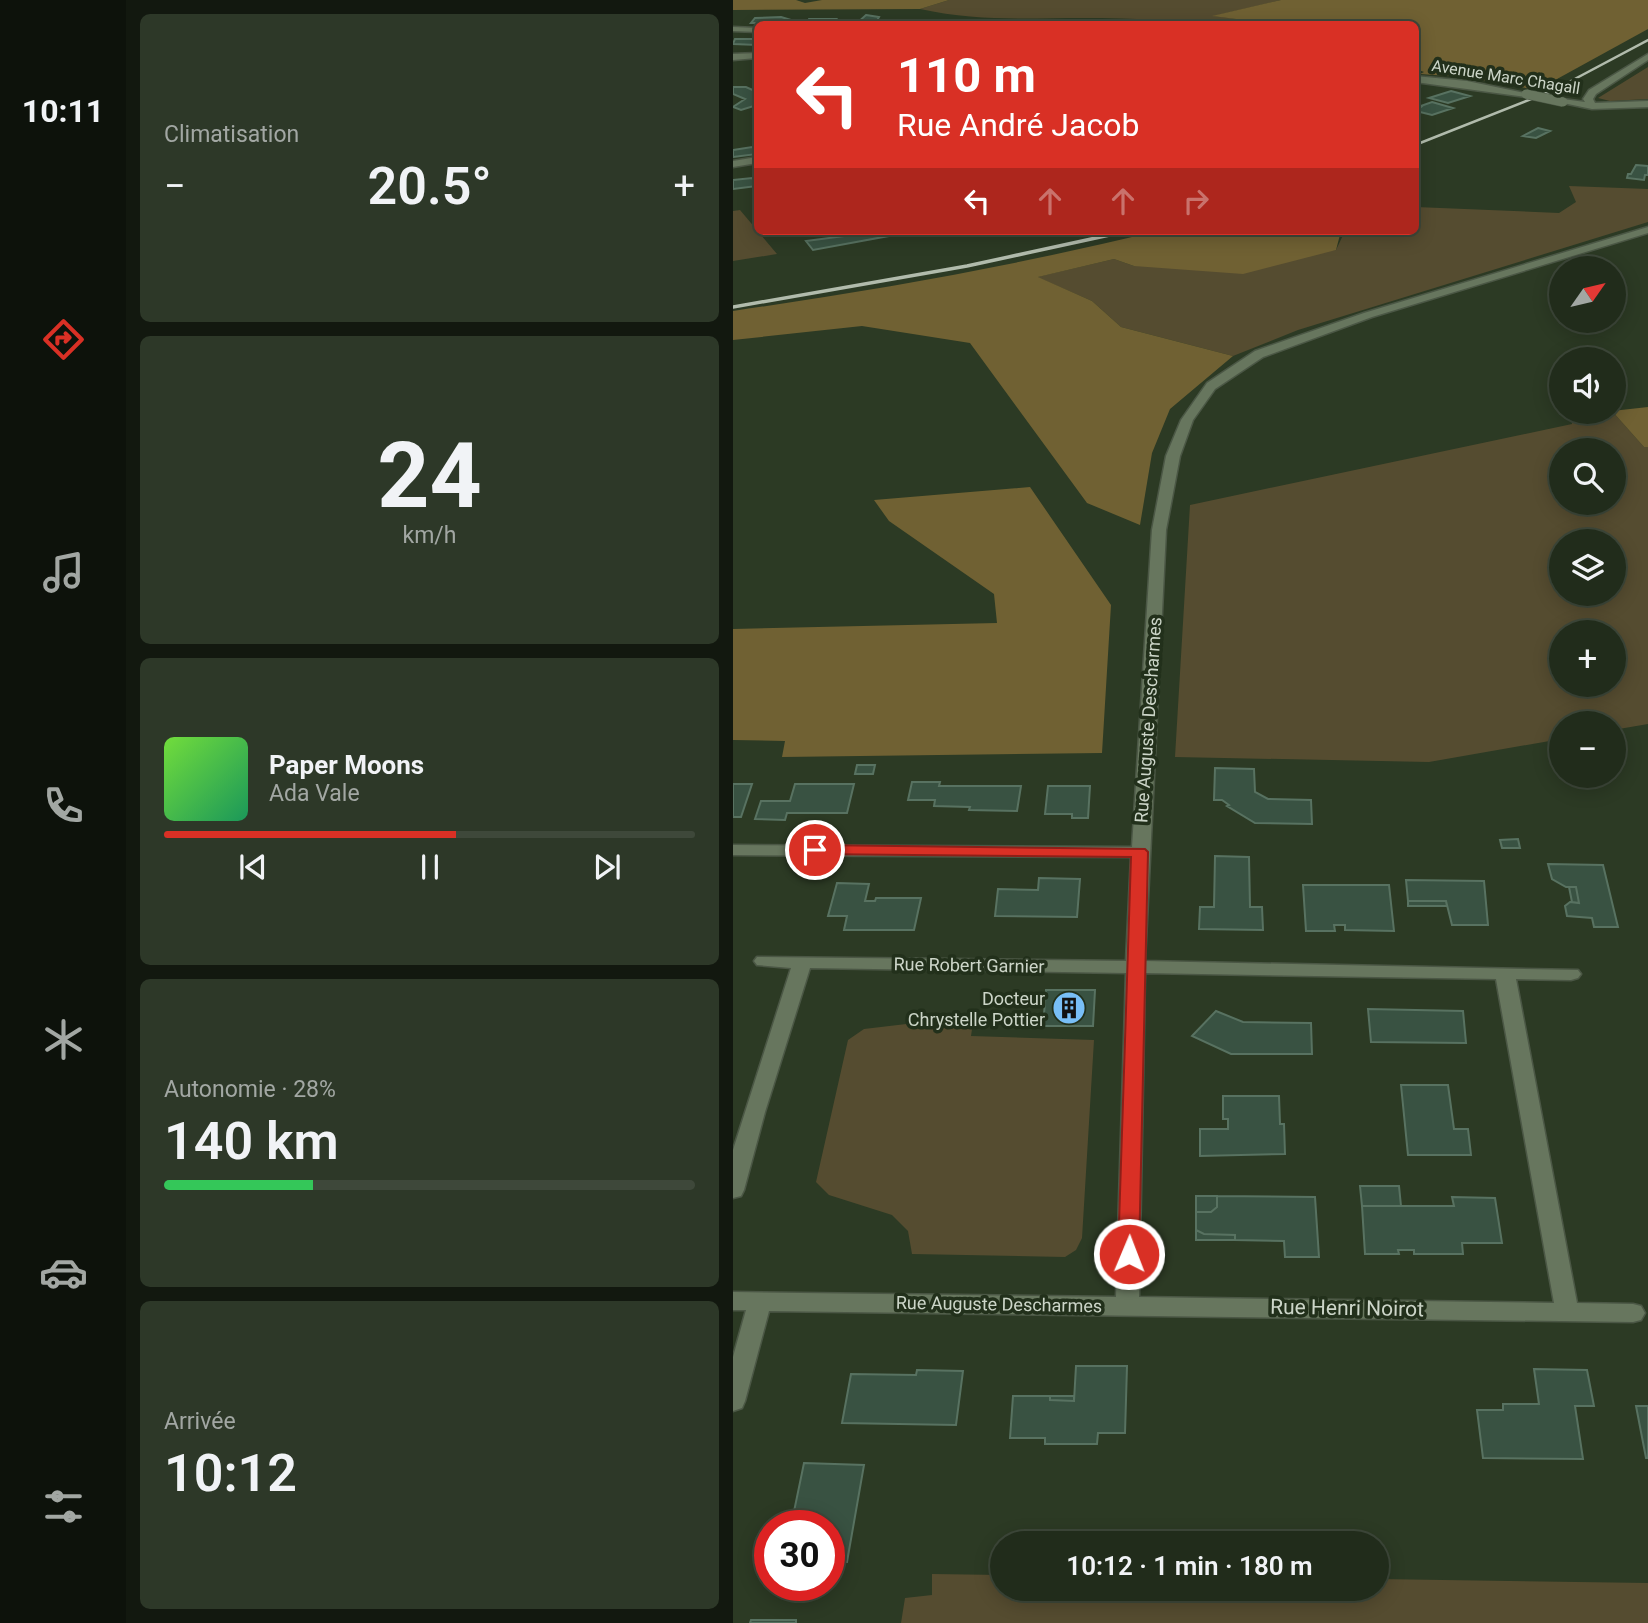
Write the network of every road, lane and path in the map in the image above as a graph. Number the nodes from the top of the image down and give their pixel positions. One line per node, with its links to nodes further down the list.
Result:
1 (733, 29): 2 (street)
2 (754, 30)
3 (754, 56): 5 (street)
4 (1648, 56): 8 (street)
5 (733, 57)
6 (1419, 79): 8 (street, Avenue Marc Chagall, bridge)
7 (1648, 104): 8 (street, Avenue Marc Chagall)
8 (1592, 106)
9 (754, 160): 10 (street)
10 (733, 164)
11 (1648, 230): 13 (street, Rue Auguste Descharmes)
12 (733, 850): 13 (street)
13 (1139, 852): 16 (street, Rue Auguste Descharmes)
14 (765, 961): 15 (street, Rue Robert Garnier)
15 (802, 962): 16 (street, Rue Robert Garnier); 19 (street)
16 (1136, 969): 17 (street); 22 (street, Rue Auguste Descharmes)
17 (1505, 974): 18 (street); 23 (street)
18 (1571, 974)
19 (733, 1190)
20 (733, 1301): 21 (street, Rue Auguste Descharmes)
21 (760, 1301): 22 (street, Rue Auguste Descharmes); 25 (street)
22 (1127, 1306): 23 (street, Rue Henri Noirot)
23 (1567, 1311): 24 (street, Rue Henri Noirot)
24 (1633, 1313)
25 (733, 1401)

